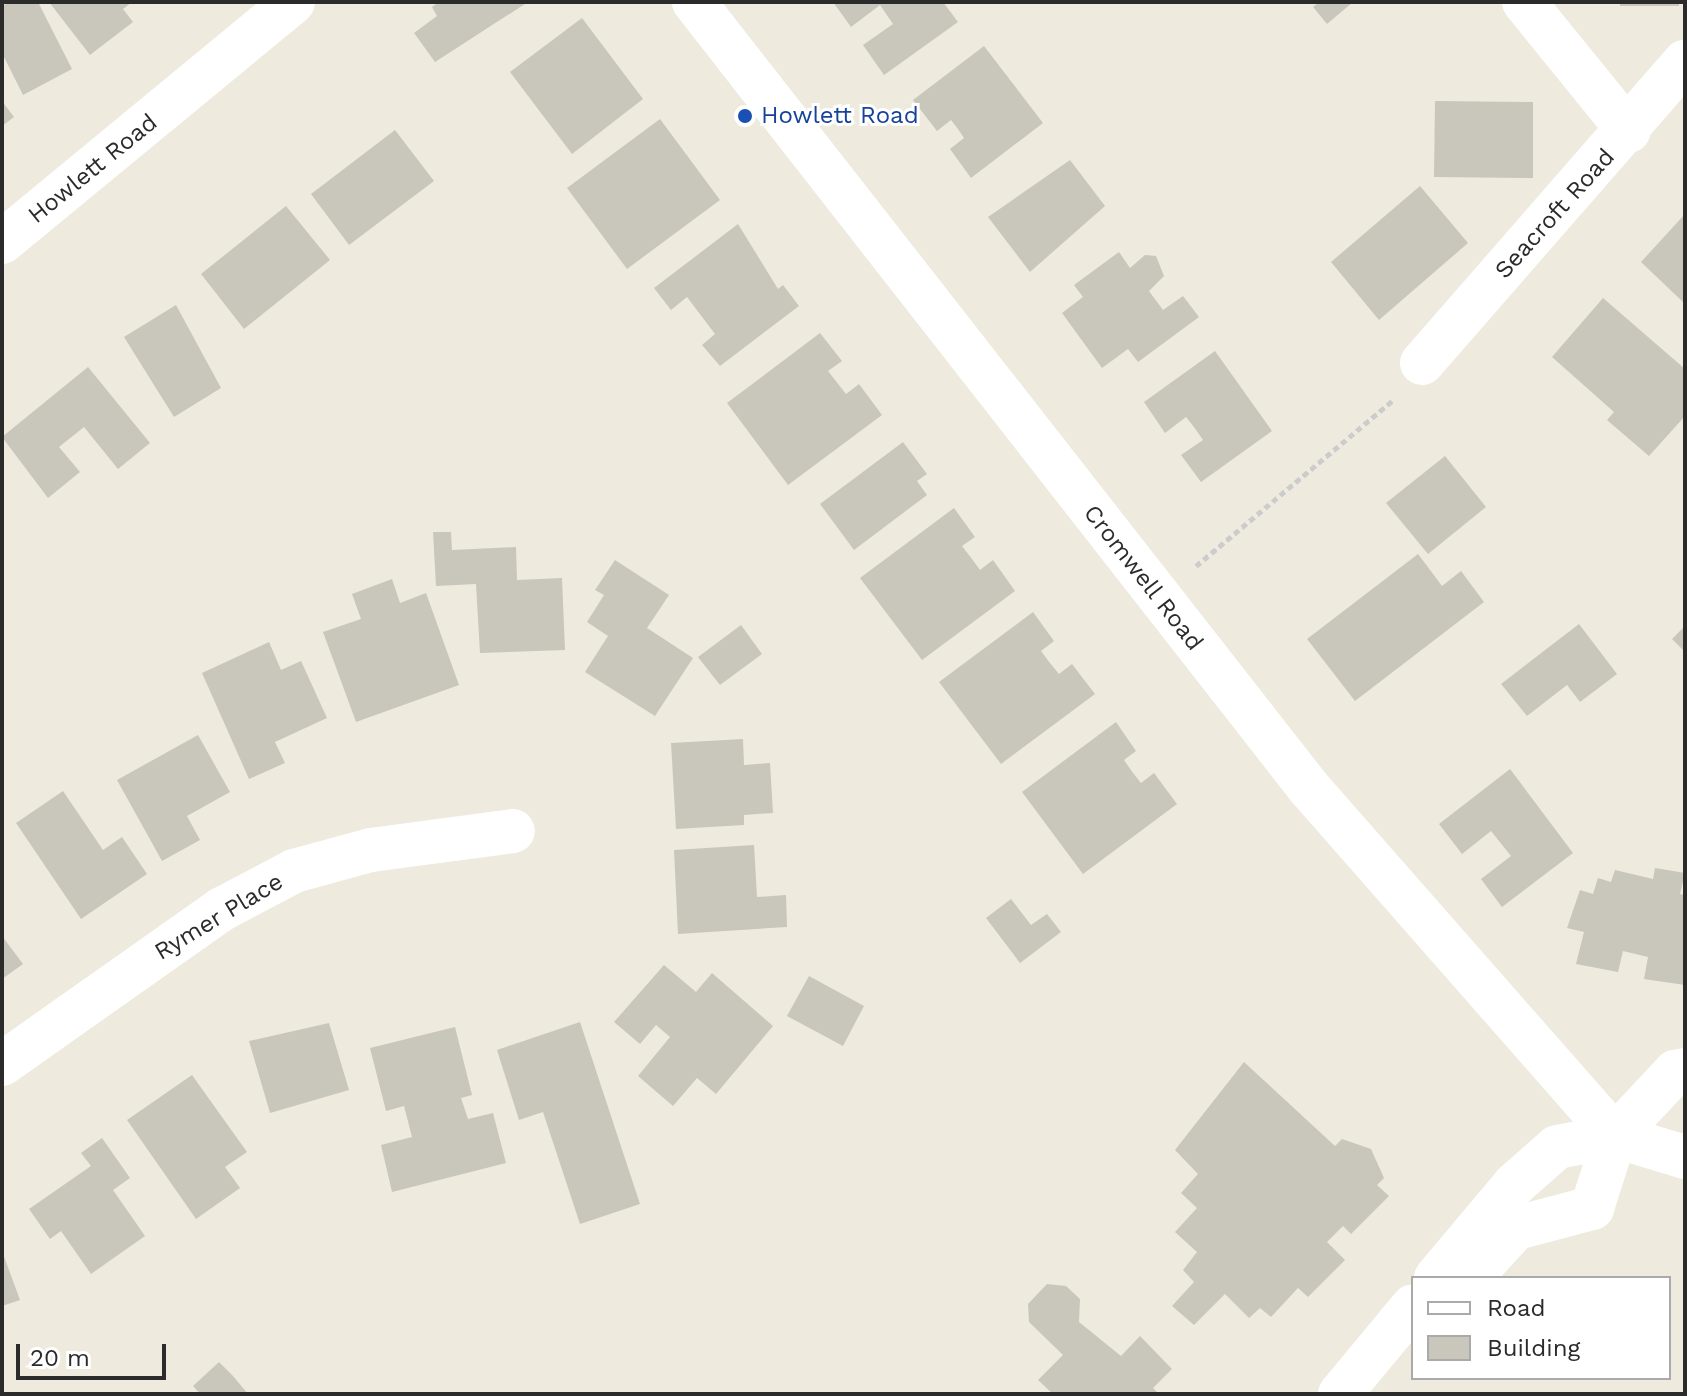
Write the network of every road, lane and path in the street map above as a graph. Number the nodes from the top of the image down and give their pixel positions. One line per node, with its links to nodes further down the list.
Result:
1 (293, 2): 6 (street, Howlett Road)
2 (694, 2): 8 (street, Cromwell Road)
3 (1524, 2): 5 (street)
4 (1685, 62): 5 (street, Seacroft Road)
5 (1629, 131): 7 (street, Seacroft Road)
6 (2, 242)
7 (1422, 363): 8 (path)
8 (1157, 596): 12 (street, Cromwell Road)
9 (513, 831): 10 (street, Rymer Place)
10 (2, 1064)
11 (1685, 1070): 12 (street)
12 (1615, 1136): 13 (street); 14 (street); 15 (street)
13 (1685, 1157)
14 (1438, 1276)
15 (1472, 1276)
16 (1411, 1308): 18 (street)
17 (1411, 1343): 19 (street)
18 (1340, 1394)
19 (1364, 1394)

